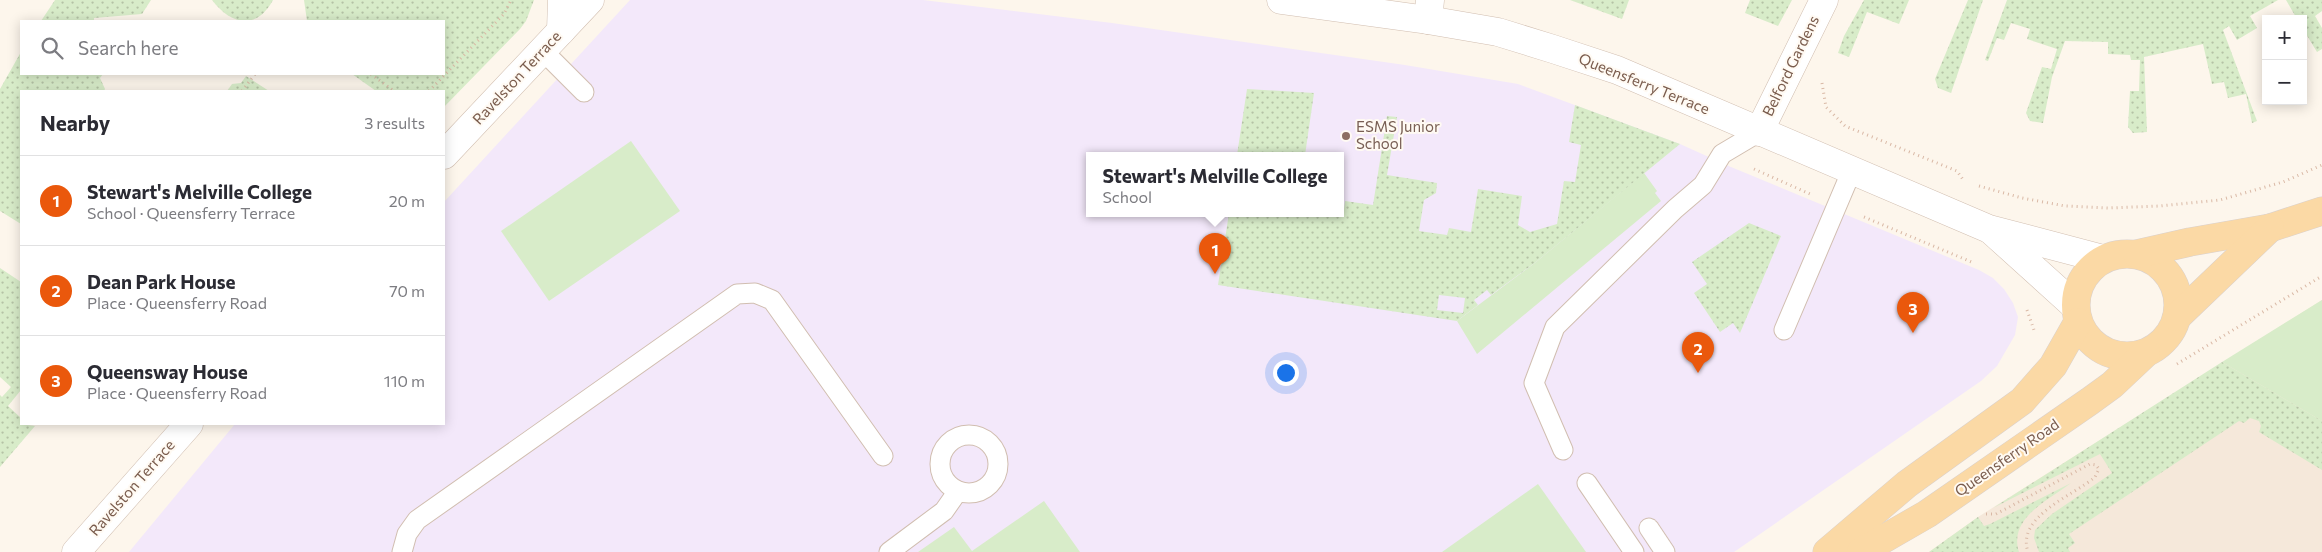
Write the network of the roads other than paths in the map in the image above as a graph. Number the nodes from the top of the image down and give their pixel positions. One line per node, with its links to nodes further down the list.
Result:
1 (562, 0): 6 (street)
2 (590, 0): 6 (street, Ravelston Terrace)
3 (1281, 0): 5 (street, Queensferry Terrace)
4 (1824, 0): 8 (street, Belford Gardens)
5 (1429, 10): 8 (street, Queensferry Terrace)
6 (552, 41): 7 (lane); 9 (street, Ravelston Terrace)
7 (584, 92)
8 (1759, 132): 10 (street, Queensferry Terrace); 21 (lane)
9 (445, 154)
10 (1852, 170): 12 (street, Queensferry Terrace); 18 (lane)
11 (2322, 210): 13 (main road)
12 (1989, 228): 15 (street, Queensferry Terrace); 16 (street, Queensferry Terrace)
13 (2270, 228): 14 (main road); 17 (main road)
14 (2136, 254): 15 (main road); 17 (main road)
15 (2103, 259): 16 (main road)
16 (2077, 314): 19 (main road); 29 (main road)
17 (2177, 318): 19 (main road)
18 (1784, 330)
19 (2146, 353): 30 (main road, Queensferry Road)
20 (188, 425): 25 (street, Ravelston Terrace)
21 (1563, 450)
22 (883, 456): 26 (lane)
23 (1587, 484): 28 (lane)
24 (958, 491): 27 (lane)
25 (76, 552)
26 (402, 552)
27 (889, 552)
28 (1634, 552)
29 (1827, 552)
30 (1861, 552)

